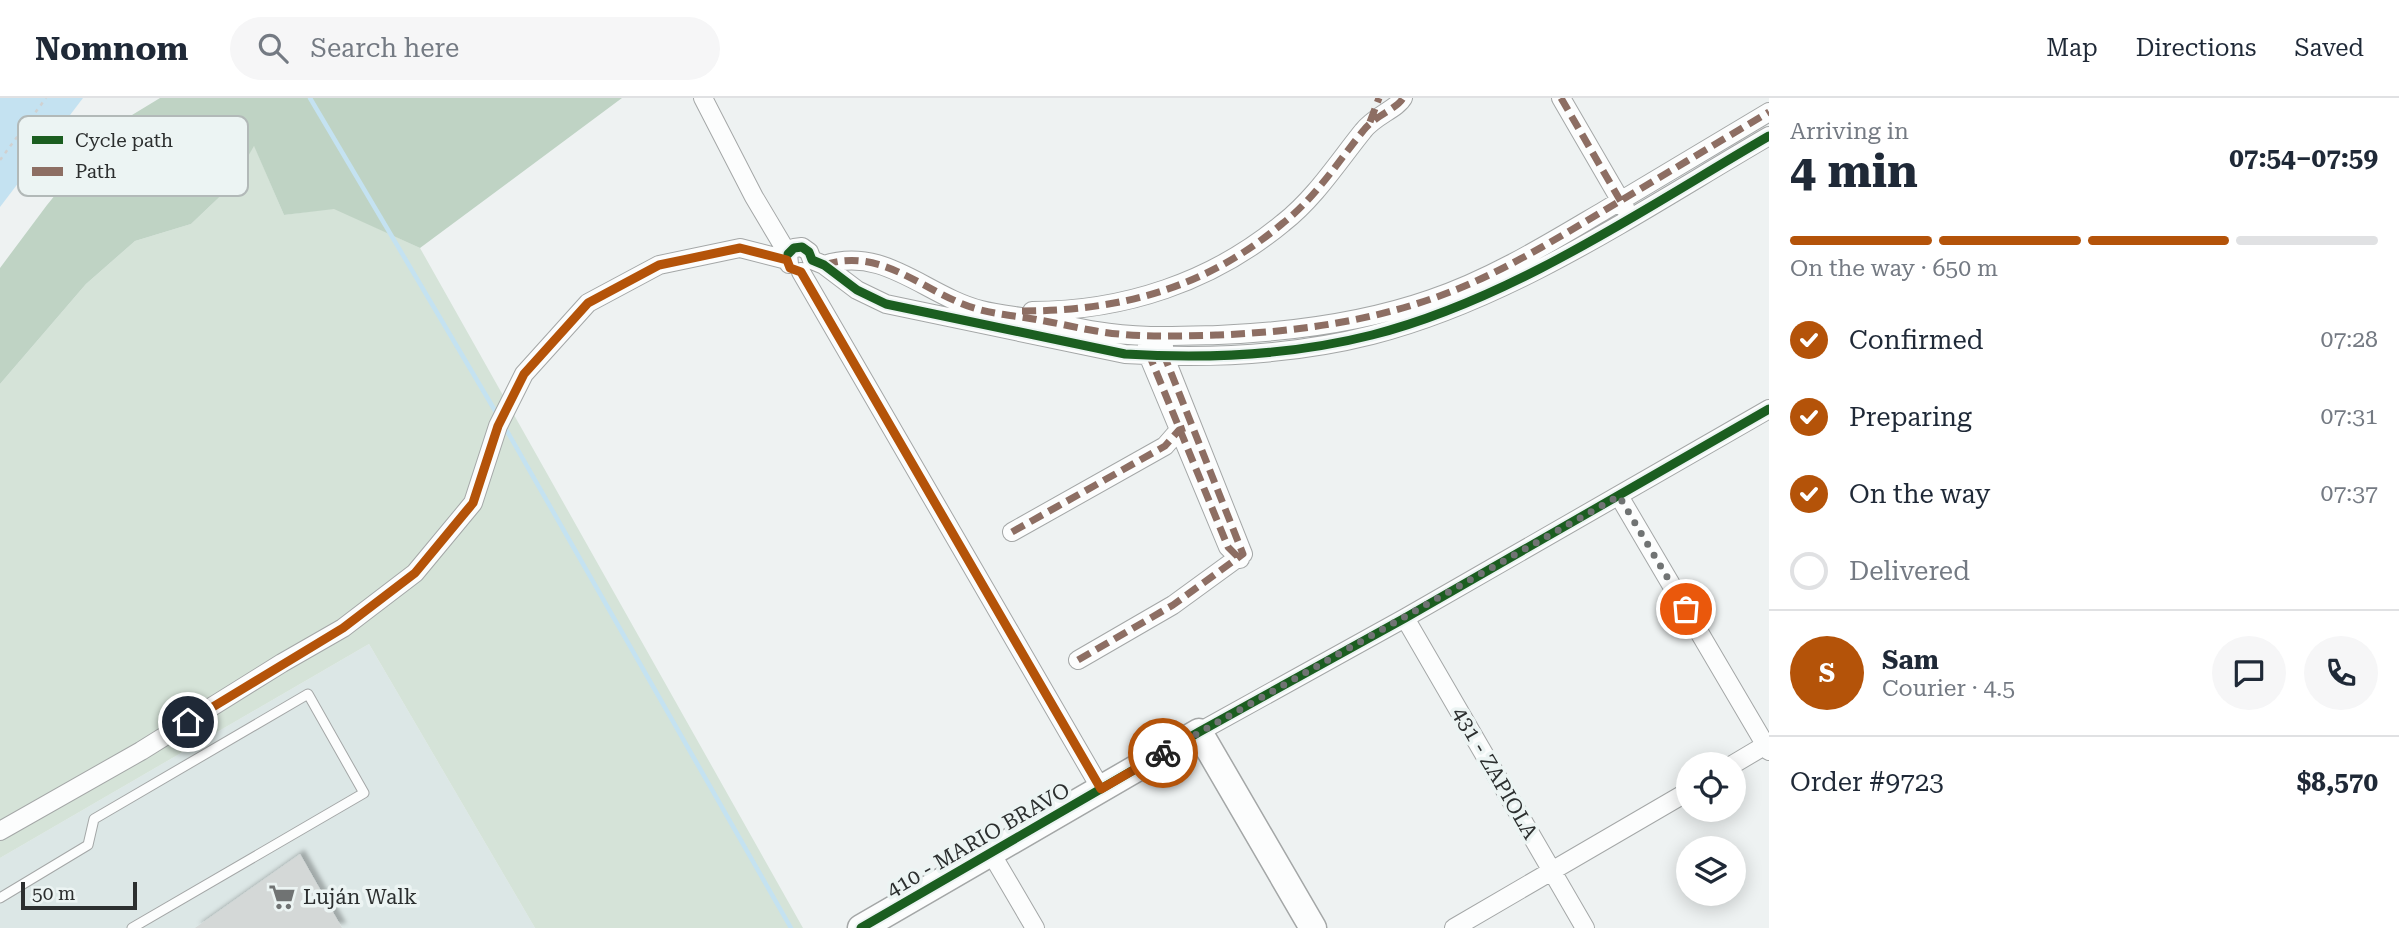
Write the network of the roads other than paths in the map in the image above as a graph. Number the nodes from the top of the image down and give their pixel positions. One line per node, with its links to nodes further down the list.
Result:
1 (703, 98): 10 (street)
2 (1379, 98): 6 (street)
3 (1403, 98): 6 (street)
4 (1561, 98): 8 (street)
5 (1769, 112): 8 (street)
6 (1370, 122): 12 (street)
7 (1769, 136): 9 (street)
8 (1620, 201): 9 (street); 13 (street)
9 (1630, 217): 14 (street)
10 (787, 257): 11 (street); 26 (street)
11 (812, 266): 12 (street); 12 (street); 24 (street)
12 (980, 316): 13 (street); 14 (street)
13 (1155, 335): 14 (street)
14 (1156, 355): 16 (street)
15 (1769, 409): 17 (street, 410 - MARIO BRAVO)
16 (1186, 427): 18 (street); 20 (street)
17 (1619, 496): 19 (street, 410 - MARIO BRAVO); 22 (street)
18 (1012, 532)
19 (1405, 618): 21 (street, 410 - MARIO BRAVO); 28 (street, 431 - ZAPIOLA)
20 (1078, 660)
21 (1199, 732): 24 (street, 410 - MARIO BRAVO); 33 (street)
22 (1768, 746): 23 (street)
23 (1746, 758)
24 (1101, 789): 27 (street, 410 - MARIO BRAVO)
25 (1676, 799): 28 (street)
26 (0, 831)
27 (991, 853): 31 (street, 410 - MARIO BRAVO); 32 (street)
28 (1552, 872): 34 (street); 35 (street, 431 - ZAPIOLA)
29 (0, 898): 30 (lane)
30 (132, 928)
31 (861, 928)
32 (1035, 928)
33 (1313, 928)
34 (1454, 928)
35 (1585, 928)

